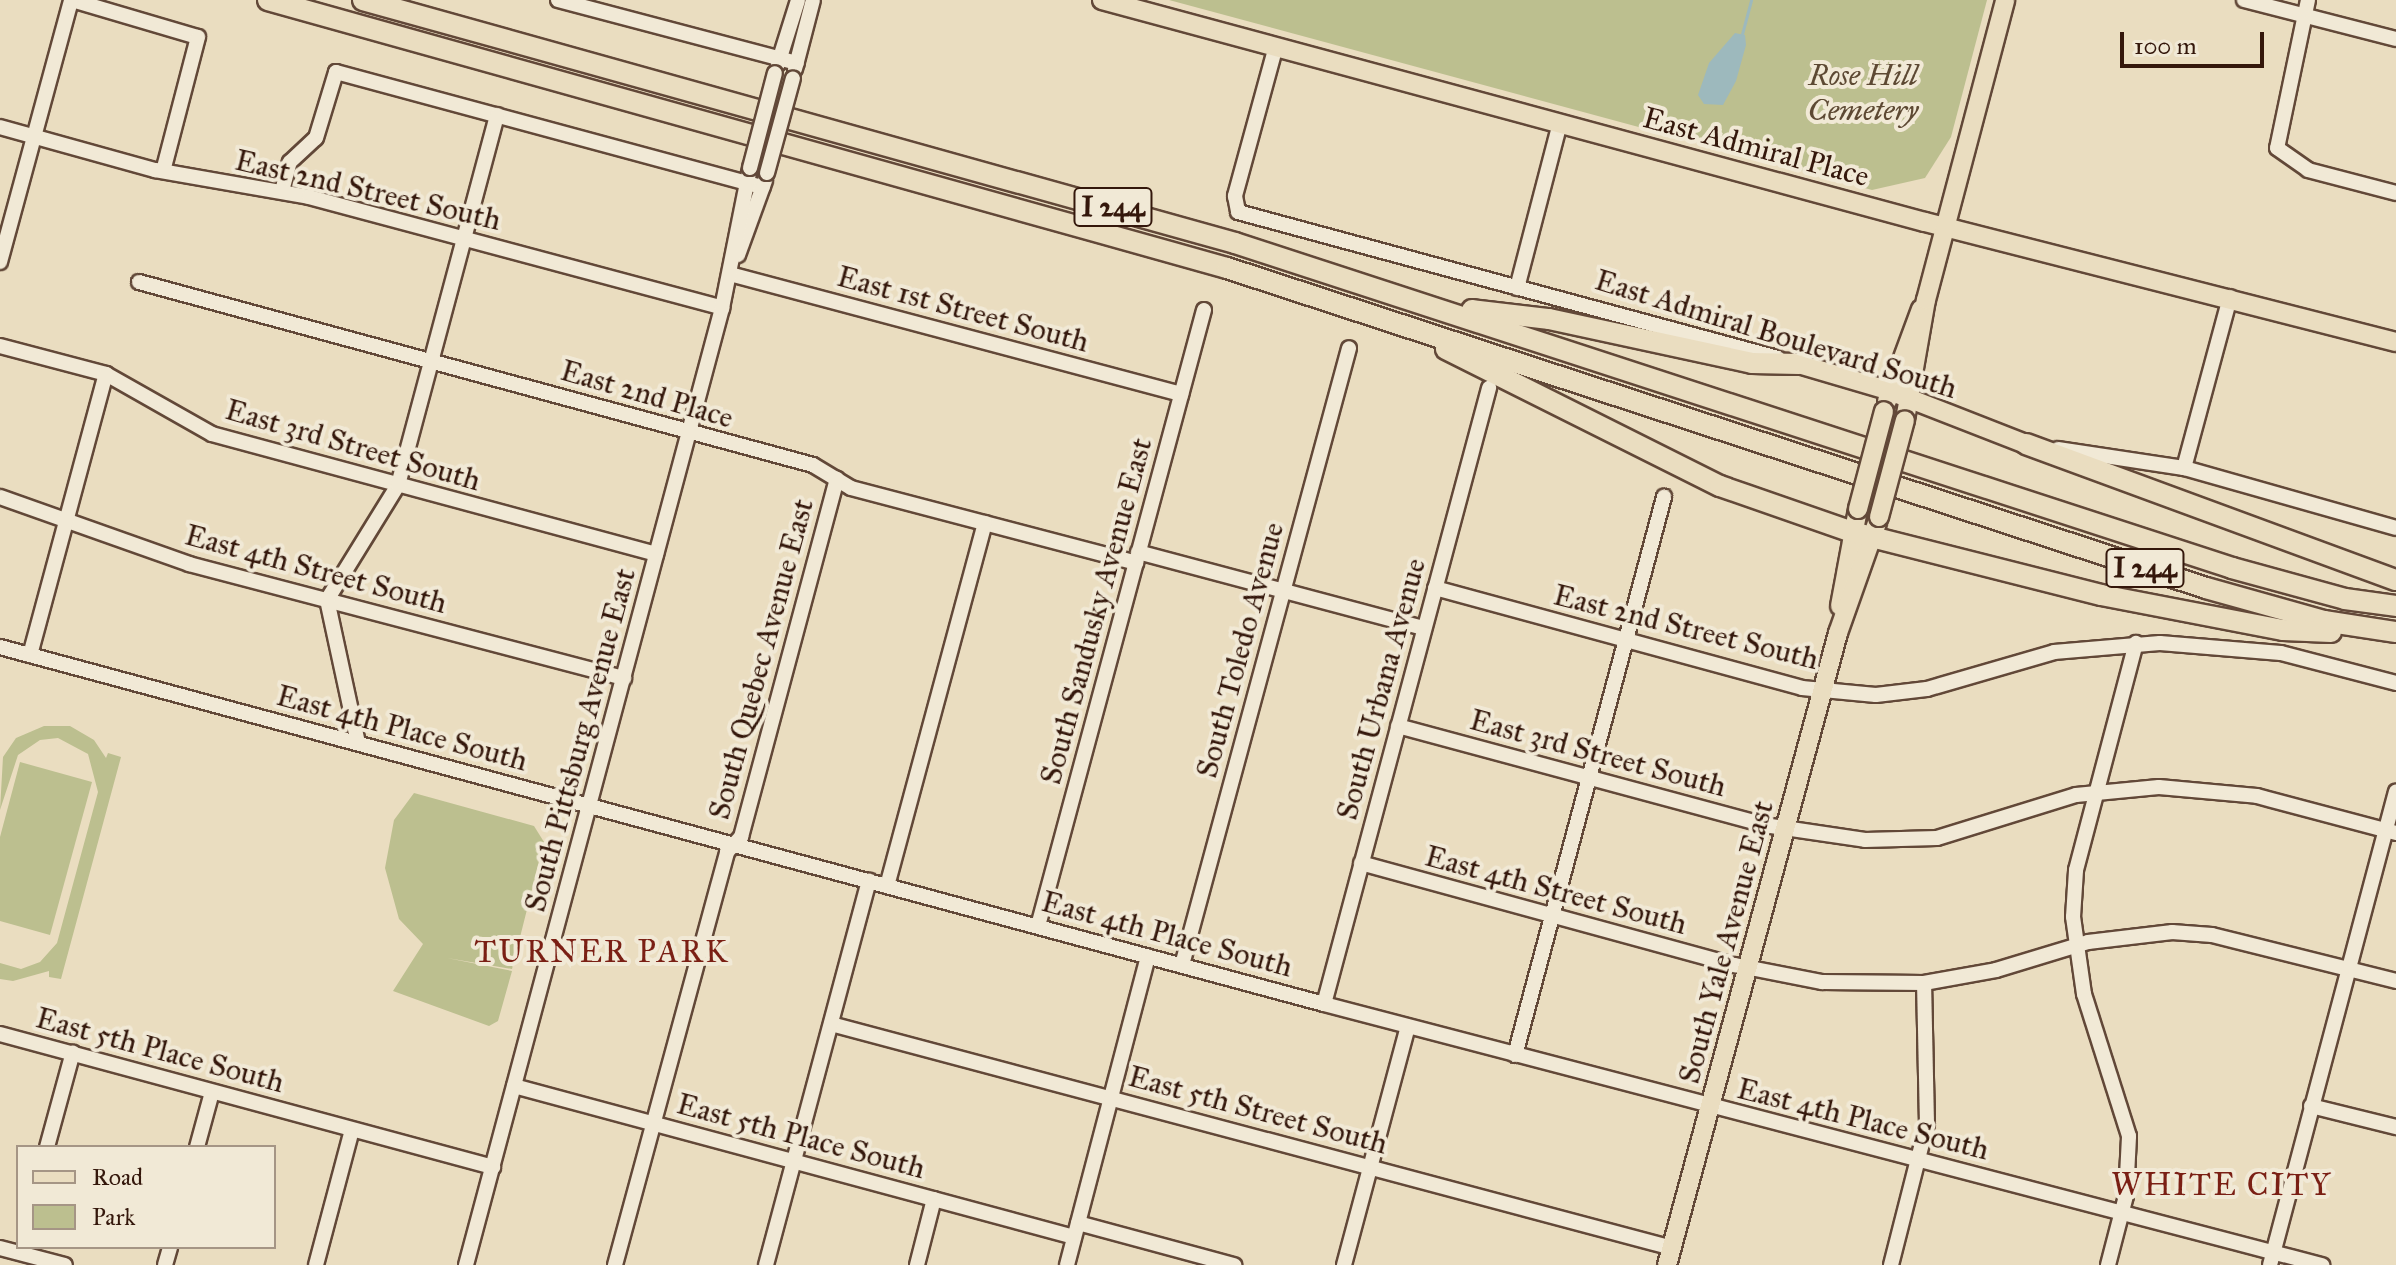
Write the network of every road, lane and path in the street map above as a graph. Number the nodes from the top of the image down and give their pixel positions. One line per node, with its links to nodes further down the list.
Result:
1 (72, 0): 19 (street); 20 (street)
2 (268, 0): 36 (highway, I 244)
3 (363, 0): 33 (highway, I 244)
4 (558, 0): 14 (street)
5 (798, 0): 14 (street, South Pittsburg Avenue East)
6 (813, 0): 15 (street, South Pittsburg Avenue East)
7 (1102, 0): 13 (main road, East Admiral Place)
8 (2005, 0): 25 (main road, South Yale Avenue East)
9 (2244, 0): 11 (street)
10 (2308, 0): 11 (street)
11 (2305, 16): 12 (street); 24 (street)
12 (2396, 39)
13 (1276, 46): 17 (main road, East Admiral Place); 30 (street, East Admiral Boulevard South)
14 (777, 66): 15 (street); 21 (street, South Pittsburg Avenue East, bridge)
15 (795, 70): 22 (street, South Pittsburg Avenue East, bridge)
16 (497, 115): 21 (street); 23 (street); 26 (street)
17 (1560, 123): 25 (main road, East Admiral Place); 30 (street)
18 (0, 127): 19 (street, East 2nd Street South)
19 (34, 136): 20 (street, East 2nd Street South); 27 (street)
20 (163, 171): 23 (street, East 2nd Street South)
21 (748, 175): 22 (street); 28 (street, South Pittsburg Avenue East)
22 (765, 180): 28 (street, South Pittsburg Avenue East)
23 (282, 191): 26 (street, East 2nd Street South)
24 (2396, 193)
25 (1944, 226): 31 (main road, East Admiral Place); 32 (main road, South Yale Avenue East)
26 (462, 239): 34 (street, East 2nd Street South); 40 (street)
27 (0, 262)
28 (730, 274): 34 (street, South Pittsburg Avenue East); 45 (street, East 1st Street South)
29 (139, 282): 40 (street, East 2nd Place)
30 (1517, 288): 41 (street, East Admiral Boulevard South)
31 (2230, 297): 37 (main road, East Admiral Place); 49 (street)
32 (1926, 300): 44 (main road, South Yale Avenue East); 46 (main road, South Yale Avenue East)
33 (1430, 306): 41 (highway); 65 (highway, I 244)
34 (722, 308): 47 (street, South Pittsburg Avenue East)
35 (1204, 310): 45 (street, South Sandusky Avenue East)
36 (1404, 326): 57 (highway); 68 (highway, I 244)
37 (2396, 342)
38 (0, 346): 42 (street, East 3rd Street South)
39 (1349, 348): 63 (street, South Toledo Avenue)
40 (429, 361): 47 (street, East 2nd Place); 51 (street)
41 (1799, 364): 44 (main road, East Admiral Boulevard South)
42 (106, 374): 51 (street, East 3rd Street South); 54 (street)
43 (1489, 388): 62 (street, South Urbana Avenue)
44 (1890, 391): 46 (main road, East Admiral Boulevard South); 57 (main road, South Yale Avenue East, bridge)
45 (1181, 394): 60 (street, South Sandusky Avenue East)
46 (1910, 399): 48 (main road, East Admiral Boulevard South); 58 (main road, South Yale Avenue East, bridge)
47 (689, 432): 50 (street, East 2nd Place); 59 (street, South Pittsburg Avenue East)
48 (2026, 444): 49 (street, East Admiral Boulevard South); 61 (highway)
49 (2184, 468): 56 (street, East Admiral Boulevard South)
50 (837, 479): 55 (street, East 2nd Place); 84 (street, South Quebec Avenue East)
51 (398, 485): 59 (street, East 3rd Street South); 64 (street)
52 (0, 497): 54 (street, East 4th Street South)
53 (1664, 497): 69 (street)
54 (68, 517): 64 (street, East 4th Street South); 72 (street)
55 (985, 523): 60 (street, East 2nd Place); 87 (street)
56 (2396, 528)
57 (1852, 532): 58 (highway); 67 (main road, South Yale Avenue East)
58 (1873, 538): 67 (main road, South Yale Avenue East); 68 (highway)
59 (656, 554): 73 (street, South Pittsburg Avenue East)
60 (1137, 558): 63 (street, East 2nd Place); 89 (street, South Sandusky Avenue East)
61 (2396, 580)
62 (1435, 588): 66 (street, South Urbana Avenue); 69 (street, East 2nd Street South)
63 (1283, 590): 66 (street, East 2nd Place); 92 (street, South Toledo Avenue)
64 (327, 600): 73 (street, East 4th Street South); 77 (street)
65 (2396, 606)
66 (1424, 628): 76 (street, South Urbana Avenue)
67 (1838, 633): 75 (main road, South Yale Avenue East)
68 (2396, 633)
69 (1627, 641): 75 (street, East 2nd Street South); 78 (street)
70 (2136, 643): 74 (street, East 2nd Street South); 75 (street, East 2nd Street South); 79 (street)
71 (0, 647): 72 (street, East 4th Place South)
72 (30, 655): 77 (street, East 4th Place South)
73 (624, 678): 81 (street, South Pittsburg Avenue East)
74 (2396, 683)
75 (1822, 689): 82 (main road, South Yale Avenue East)
76 (1398, 726): 78 (street, East 3rd Street South); 85 (street, South Urbana Avenue)
77 (358, 743): 81 (street, East 4th Place South)
78 (1590, 778): 82 (street, East 3rd Street South); 88 (street)
79 (2098, 791): 82 (street, East 3rd Street South); 83 (street, East 3rd Street South); 90 (street)
80 (2396, 791): 83 (street)
81 (589, 805): 84 (street, East 4th Place South); 103 (street, South Pittsburg Avenue East)
82 (1785, 827): 93 (main road, South Yale Avenue East)
83 (2391, 832): 94 (street)
84 (734, 844): 86 (street, East 4th Place South); 108 (street, South Quebec Avenue East)
85 (1361, 863): 88 (street, East 4th Street South); 97 (street, South Urbana Avenue)
86 (869, 881): 87 (street, East 4th Place South); 98 (street)
87 (887, 886): 89 (street, East 4th Place South)
88 (1552, 916): 93 (street, East 4th Street South); 102 (street)
89 (1038, 926): 91 (street, East 4th Place South)
90 (2074, 946): 94 (street, East 4th Street South); 96 (street, East 4th Street South); 118 (street)
91 (1148, 956): 92 (street, East 4th Place South); 105 (street)
92 (1182, 965): 97 (street, East 4th Place South)
93 (1748, 967): 96 (street, East 4th Street South); 106 (main road, South Yale Avenue East)
94 (2349, 969): 95 (street, East 4th Street South); 107 (street)
95 (2396, 981)
96 (1924, 983): 113 (street)
97 (1324, 1004): 99 (street, East 4th Place South)
98 (831, 1024): 105 (street, East 5th Street South); 114 (street)
99 (1408, 1026): 102 (street, East 4th Place South); 115 (street)
100 (0, 1034): 101 (street, East 5th Place South)
101 (73, 1052): 104 (street, East 5th Place South); 111 (street)
102 (1515, 1055): 106 (street, East 4th Place South)
103 (514, 1086): 108 (street, East 5th Place South); 116 (street, South Pittsburg Avenue East)
104 (212, 1092): 110 (street, East 5th Place South); 112 (street)
105 (1111, 1098): 115 (street, East 5th Street South); 119 (street)
106 (1710, 1106): 113 (street, East 4th Place South); 122 (main road, South Yale Avenue East)
107 (2311, 1106): 109 (street); 123 (street)
108 (653, 1123): 114 (street, East 5th Place South); 127 (street, South Quebec Avenue East)
109 (2396, 1127)
110 (352, 1130): 116 (street, East 5th Place South); 125 (street)
111 (48, 1145)
112 (198, 1145)
113 (1919, 1160): 118 (street, East 4th Place South); 133 (street)
114 (794, 1161): 117 (street, East 5th Place South); 128 (street)
115 (1370, 1166): 122 (street, East 5th Street South); 132 (street)
116 (493, 1167): 126 (street, South Pittsburg Avenue East)
117 (934, 1199): 119 (street, East 5th Place South); 129 (street)
118 (2122, 1213): 123 (street, East 4th Place South); 134 (street)
119 (1076, 1230): 130 (street); 131 (street, East 5th Place South)
120 (0, 1248): 121 (street)
121 (18, 1255): 124 (street)
122 (1670, 1256)
123 (2271, 1259): 135 (street, East 4th Place South)
124 (65, 1265)
125 (316, 1265)
126 (466, 1265)
127 (615, 1265)
128 (766, 1265)
129 (917, 1265)
130 (1067, 1265)
131 (1234, 1265)
132 (1344, 1265)
133 (1891, 1265)
134 (2108, 1265)
135 (2322, 1265)

